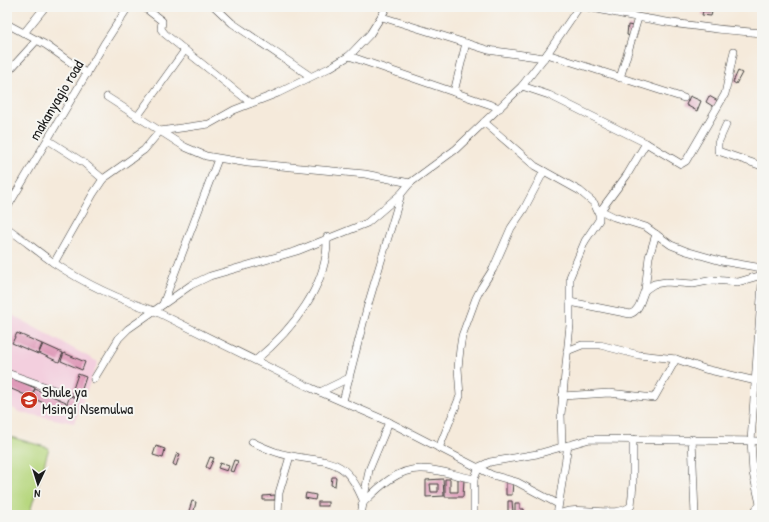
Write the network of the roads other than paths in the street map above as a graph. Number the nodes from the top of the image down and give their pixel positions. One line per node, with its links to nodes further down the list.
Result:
1 (45, 7): 11 (street)
2 (128, 7): 20 (street, makanyagio road)
3 (144, 7): 15 (street)
4 (215, 7): 21 (street)
5 (387, 7): 8 (street)
6 (579, 7): 18 (street)
7 (588, 7): 9 (street)
8 (382, 18): 14 (street); 17 (street)
9 (638, 18): 12 (street); 22 (street)
10 (7, 24): 11 (street)
11 (24, 33): 13 (street)
12 (762, 33)
13 (37, 40): 19 (street); 20 (street)
14 (466, 43): 18 (street); 24 (street)
15 (185, 50): 27 (street); 29 (street)
16 (734, 51): 34 (street)
17 (349, 56): 21 (street); 24 (street)
18 (545, 56): 22 (street); 23 (street)
19 (7, 73)
20 (87, 74): 33 (street, makanyagio road)
21 (310, 76): 27 (street)
22 (620, 78): 26 (street)
23 (522, 86): 28 (street); 34 (street)
24 (454, 92): 28 (street)
25 (107, 97): 29 (street)
26 (684, 98)
27 (251, 104): 32 (street)
28 (500, 108): 30 (street)
29 (138, 117): 32 (street)
30 (484, 122): 37 (street); 39 (street)
31 (726, 125): 36 (street)
32 (160, 131): 35 (street); 38 (street)
33 (48, 140): 38 (street); 41 (street, makanyagio road)
34 (646, 144): 42 (street)
35 (218, 159): 39 (street); 52 (street)
36 (762, 166)
37 (544, 171): 42 (street); 73 (street)
38 (104, 179): 46 (street)
39 (410, 183): 40 (street)
40 (401, 194): 45 (street); 59 (street)
41 (7, 208)
42 (599, 209): 44 (street); 51 (street)
43 (7, 228): 46 (street)
44 (656, 234): 47 (street); 50 (street)
45 (327, 238): 52 (street); 57 (street)
46 (54, 263): 53 (street)
47 (762, 268)
48 (762, 275): 50 (street)
49 (762, 284): 54 (street)
50 (645, 290): 51 (street)
51 (570, 302): 55 (street)
52 (162, 306): 53 (street)
53 (155, 311): 57 (street); 60 (street)
54 (760, 345): 61 (street)
55 (567, 351): 56 (street); 64 (street)
56 (676, 359): 61 (street); 64 (street)
57 (256, 360): 63 (street)
58 (7, 373): 62 (street)
59 (349, 378): 63 (street); 65 (street)
60 (94, 379)
61 (756, 381): 69 (street)
62 (57, 391)
63 (320, 392): 65 (street)
64 (562, 396): 72 (street)
65 (343, 401): 66 (street)
66 (389, 422): 73 (street); 77 (street)
67 (633, 439): 68 (street); 72 (street); 78 (street)
68 (692, 439): 69 (street); 83 (street)
69 (751, 441): 71 (street); 79 (street)
70 (252, 442): 74 (street)
71 (762, 442)
72 (565, 446): 75 (street); 78 (street)
73 (439, 448): 75 (street)
74 (290, 456): 77 (street); 80 (street)
75 (479, 467): 76 (street); 78 (street)
76 (474, 479): 77 (street); 82 (street)
77 (362, 502): 81 (street)
78 (558, 504)
79 (761, 504): 84 (street)
80 (278, 515)
81 (360, 515)
82 (474, 515)
83 (695, 515)
84 (754, 515)

